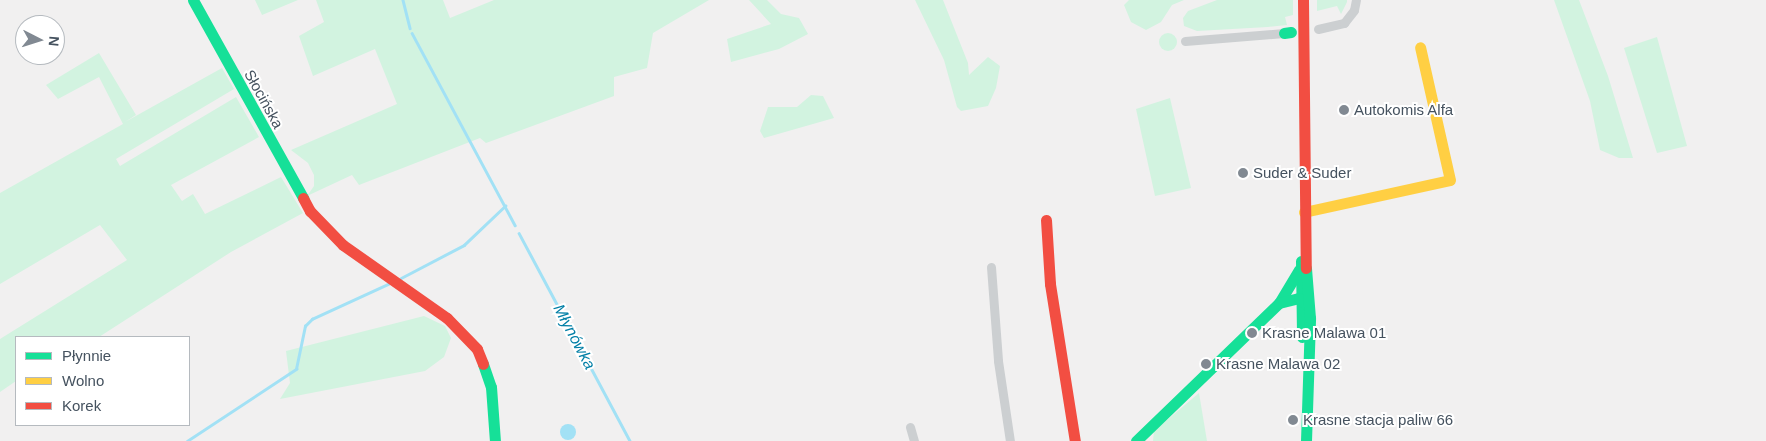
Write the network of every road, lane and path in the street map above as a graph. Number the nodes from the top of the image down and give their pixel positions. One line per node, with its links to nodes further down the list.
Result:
1 (193, 0): 21 (street, Słocińska)
2 (1303, 0): 5 (street)
3 (1309, 0): 5 (street)
4 (1356, 0): 6 (street)
5 (1303, 22): 10 (street)
6 (1318, 29)
7 (1288, 33): 8 (street)
8 (1185, 41)
9 (1420, 47): 10 (street)
10 (1304, 212): 12 (street)
11 (1046, 220): 24 (street)
12 (1304, 236): 14 (street); 15 (street)
13 (991, 266): 23 (street)
14 (1299, 270): 16 (street); 17 (street)
15 (1309, 279): 16 (street); 18 (street)
16 (1300, 298): 17 (street); 18 (street); 19 (street)
17 (1279, 302): 25 (street)
18 (1309, 310): 19 (street)
19 (1307, 366): 26 (street)
20 (910, 426): 22 (street)
21 (495, 441)
22 (914, 441)
23 (1010, 441)
24 (1075, 441)
25 (1136, 441)
26 (1306, 441)

